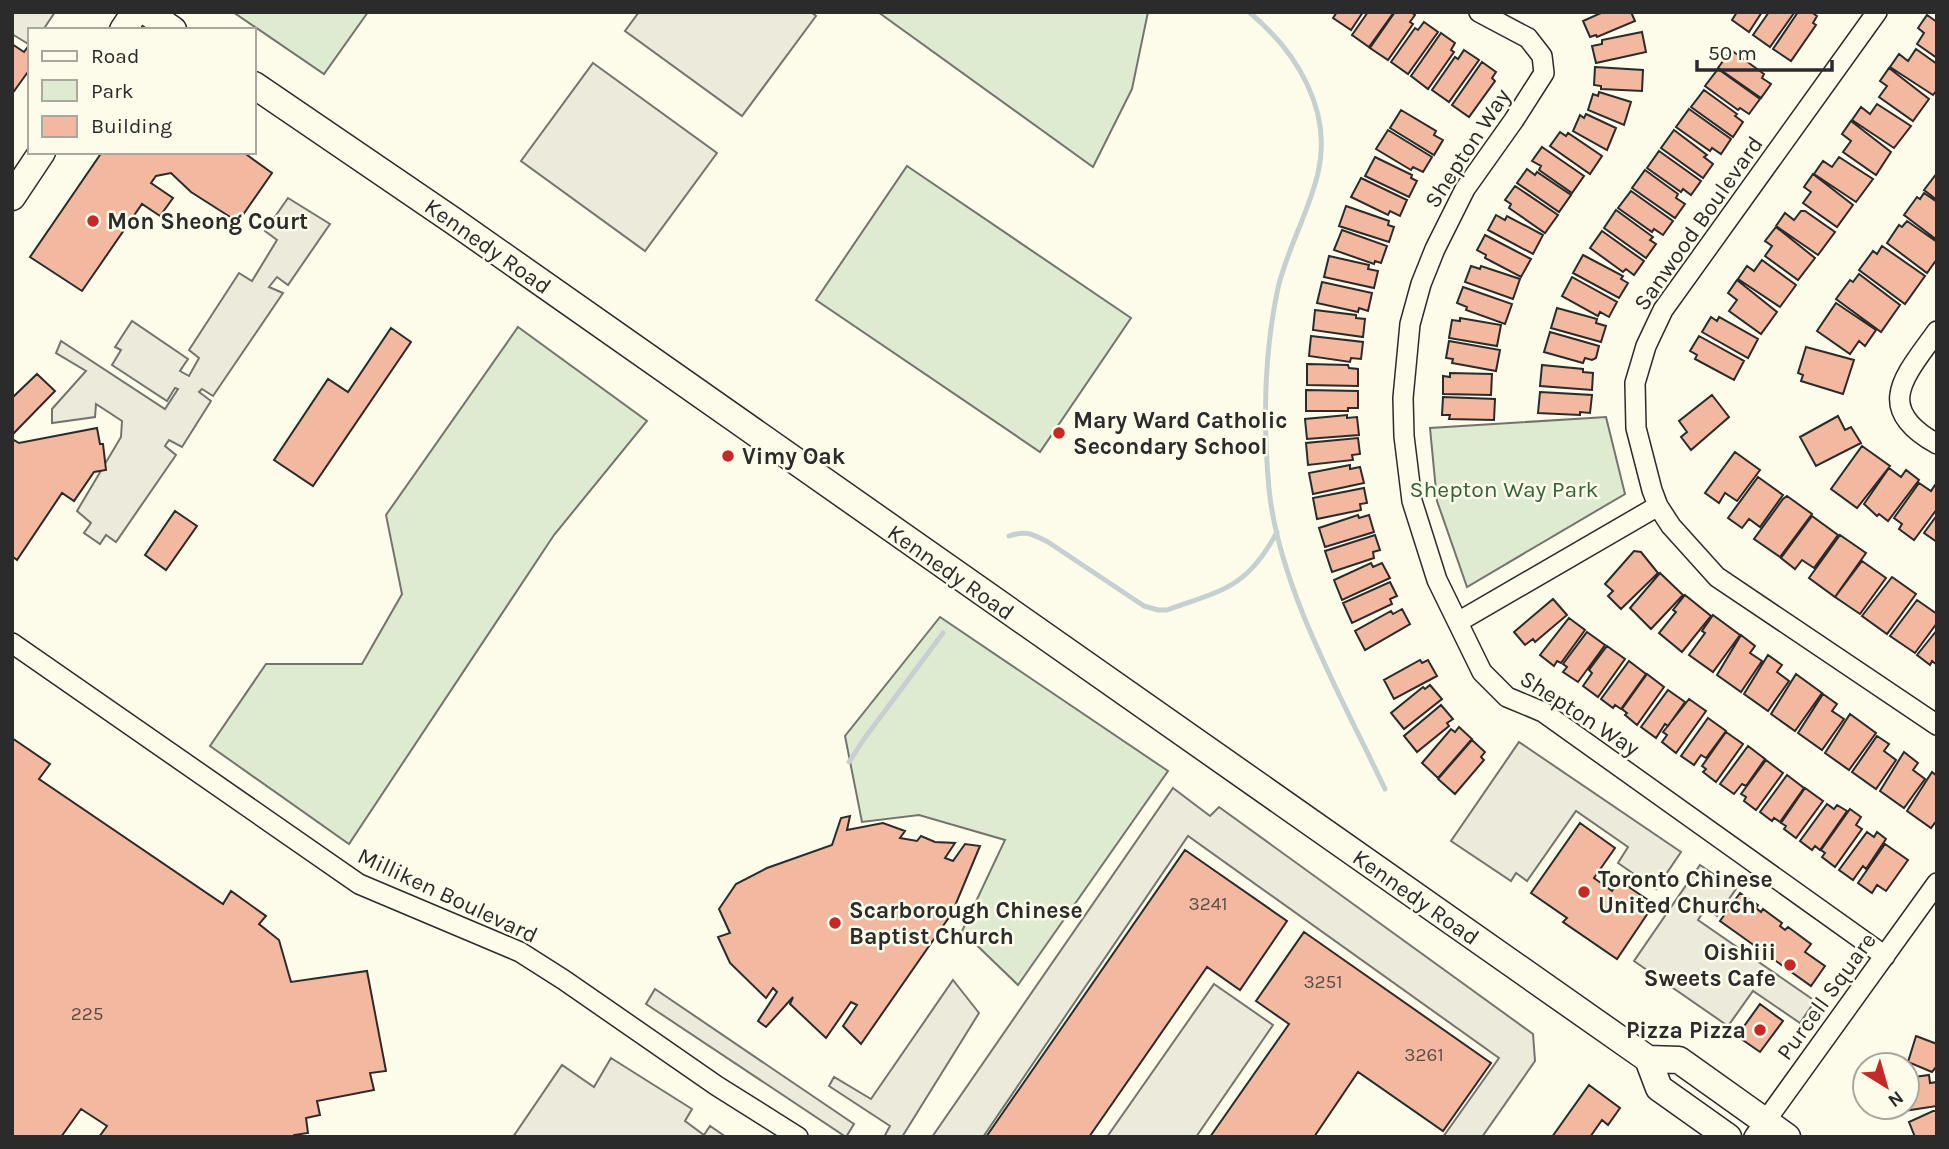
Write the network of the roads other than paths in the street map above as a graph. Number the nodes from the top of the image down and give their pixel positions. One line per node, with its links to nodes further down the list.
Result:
1 (135, 12): 5 (main road)
2 (147, 12): 6 (main road)
3 (1479, 12): 13 (street, Shepton Way)
4 (1877, 12): 12 (street, Sanwood Boulevard)
5 (124, 28)
6 (170, 28)
7 (256, 86): 18 (main road, Kennedy Road)
8 (41, 154): 9 (main road)
9 (12, 197)
10 (1937, 331): 11 (street)
11 (1937, 443)
12 (1658, 506): 13 (street); 15 (street, Sanwood Boulevard)
13 (1458, 622): 17 (street, Shepton Way)
14 (12, 643): 20 (street, Milliken Boulevard)
15 (1937, 725)
16 (1937, 883): 17 (street, Purcell Square)
17 (1885, 956): 19 (street, Purcell Square)
18 (1648, 1059): 19 (main road, Kennedy Road); 21 (main road)
19 (1759, 1129): 22 (main road, Kennedy Road)
20 (798, 1137)
21 (1728, 1137)
22 (1787, 1137)

